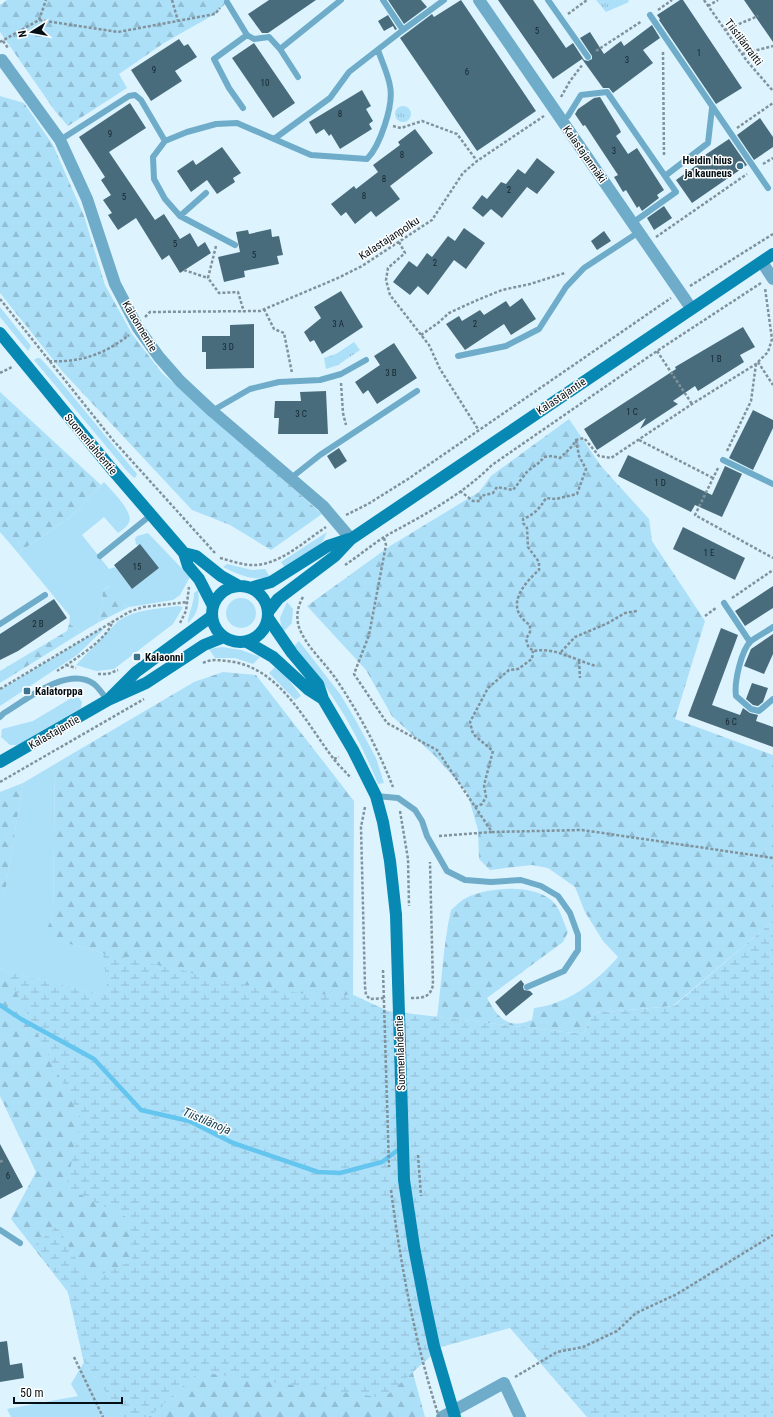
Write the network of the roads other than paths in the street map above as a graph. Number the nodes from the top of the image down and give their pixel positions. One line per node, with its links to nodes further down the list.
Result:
1 (341, 0): 10 (lane)
2 (382, 0): 8 (lane)
3 (444, 0): 8 (lane)
4 (479, 0): 26 (street, Kalastajanmäki)
5 (548, 0): 12 (lane)
6 (227, 2): 9 (lane)
7 (650, 16): 16 (lane)
8 (403, 30): 11 (lane)
9 (247, 35): 10 (lane); 15 (lane)
10 (280, 49): 14 (lane)
11 (378, 50): 18 (lane); 18 (lane)
12 (588, 57)
13 (1, 60): 19 (street, Kalaonnentie)
14 (298, 77)
15 (243, 108)
16 (712, 108): 21 (lane); 22 (lane)
17 (568, 116): 21 (lane)
18 (274, 138): 20 (lane)
19 (60, 140): 20 (lane); 36 (street, Kalaonnentie)
20 (165, 141): 24 (lane)
21 (665, 176): 25 (lane)
22 (768, 188)
23 (206, 193): 24 (lane)
24 (180, 216): 27 (lane)
25 (638, 219)
26 (639, 232): 31 (street, Kalastajanmäki); 33 (lane)
27 (235, 245)
28 (773, 254): 29 (main road, Kalastajantie)
29 (762, 262): 30 (street); 31 (main road, Kalastajantie)
30 (768, 280)
31 (691, 308): 41 (main road, Kalastajantie)
32 (0, 333): 40 (main road, Suomenlahdentie)
33 (458, 356)
34 (366, 360): 36 (lane)
35 (417, 391): 38 (lane)
36 (212, 411): 38 (street, Kalaonnentie)
37 (723, 460): 39 (lane)
38 (291, 478): 41 (street, Kalaonnentie)
39 (773, 484)
40 (151, 515): 42 (main road, Suomenlahdentie); 43 (lane)
41 (351, 539): 44 (main road, Kalastajantie); 48 (main road, Kalastajantie)
42 (184, 553): 44 (main road, Suomenlahdentie); 47 (main road, Suomenlahdentie)
43 (100, 556)
44 (245, 587): 47 (main road); 48 (main road)
45 (45, 595): 49 (lane)
46 (724, 603): 53 (lane)
47 (212, 611): 51 (main road); 56 (main road, Kalastajantie)
48 (268, 615): 52 (main road); 54 (main road, Suomenlahdentie)
49 (0, 624)
50 (773, 627): 53 (lane)
51 (224, 637): 52 (main road); 56 (main road, Kalastajantie)
52 (247, 642): 54 (main road, Suomenlahdentie)
53 (750, 642): 55 (lane)
54 (323, 699): 59 (main road, Suomenlahdentie)
55 (773, 699)
56 (108, 700): 57 (lane); 58 (main road, Kalastajantie)
57 (0, 718)
58 (0, 762)
59 (376, 796): 60 (lane); 64 (main road, Suomenlahdentie, bridge)
60 (527, 988)
61 (0, 1230): 62 (lane)
62 (20, 1243)
63 (442, 1417): 65 (street)
64 (455, 1417)
65 (520, 1417)

